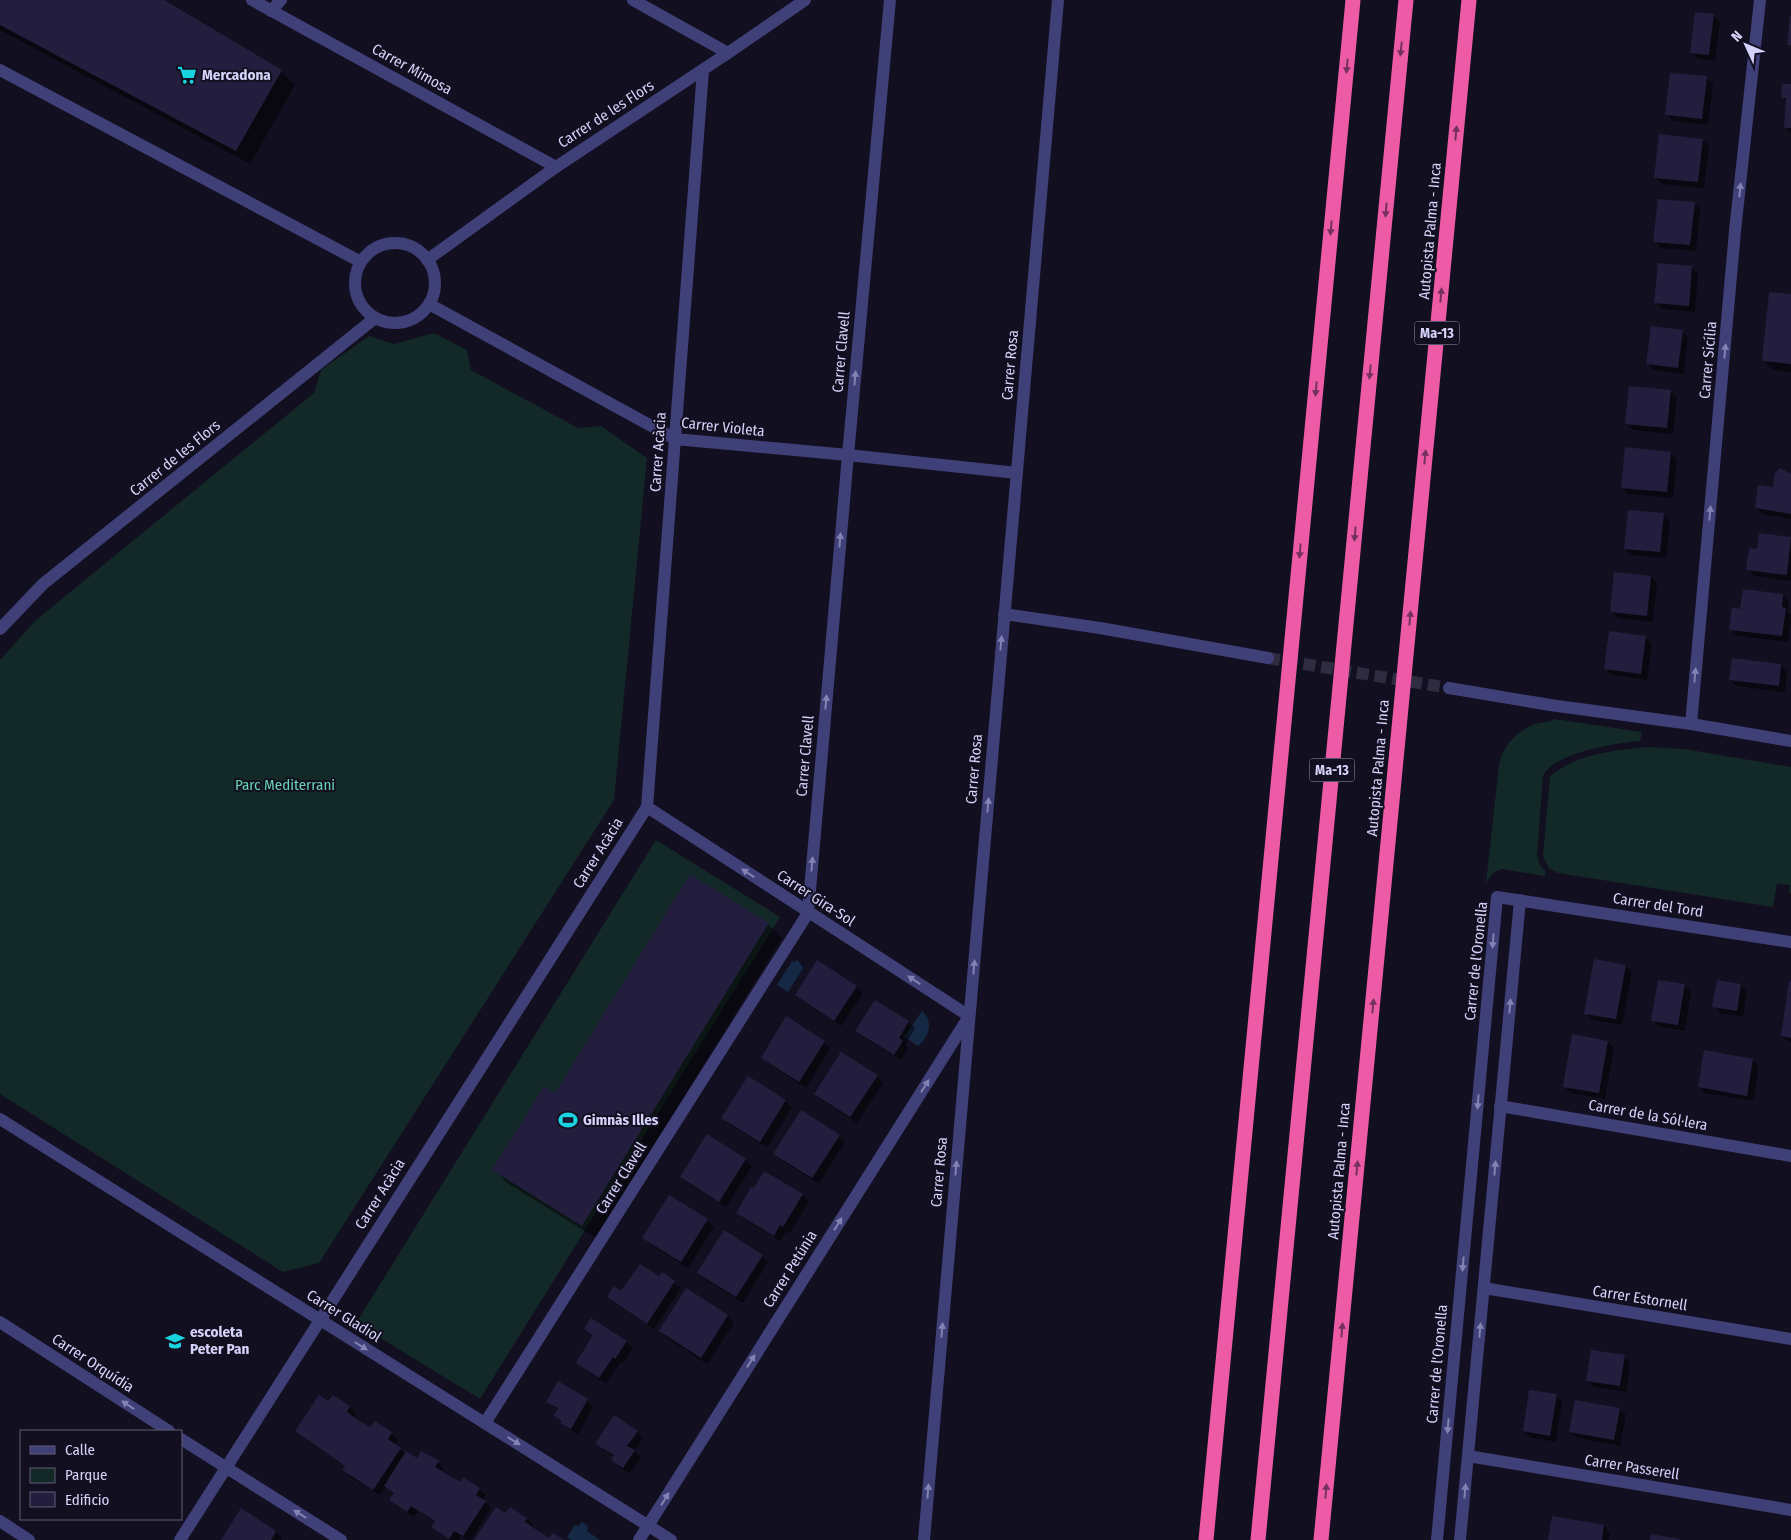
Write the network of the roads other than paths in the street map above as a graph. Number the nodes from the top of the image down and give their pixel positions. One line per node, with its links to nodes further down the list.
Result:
1 (252, 0): 11 (street, Carrer Mimosa)
2 (281, 0): 11 (street)
3 (633, 0): 12 (street)
4 (805, 0): 12 (street, Carrer de les Flors)
5 (890, 0): 21 (street, Carrer Clavell, one-way to 5)
6 (1058, 0): 22 (street, Carrer Rosa)
7 (1353, 0): 55 (highway, one-way to 55)
8 (1406, 0): 56 (highway, Ma-13, one-way to 56)
9 (1469, 0): 57 (highway, Autopista Palma - Inca / Ma-13, one-way to 9)
10 (1760, 0): 27 (street, Carrer Sicília, one-way to 10)
11 (271, 11): 15 (street, Carrer Mimosa)
12 (728, 53): 14 (street, Carrer de les Flors)
13 (0, 70): 17 (street)
14 (704, 70): 15 (street, Carrer de les Flors); 20 (street, Carrer Acàcia)
15 (556, 167): 16 (street, Carrer de les Flors)
16 (427, 260): 17 (street); 18 (street)
17 (361, 262): 19 (street)
18 (429, 304): 19 (street); 20 (street, Carrer Violeta)
19 (375, 318): 24 (street, Carrer de les Flors)
20 (675, 439): 21 (street, Carrer Violeta); 29 (street, Carrer Acàcia)
21 (848, 455): 22 (street, Carrer Violeta); 31 (street, Carrer Clavell, one-way to 21)
22 (1017, 473): 23 (street, Carrer Rosa)
23 (1004, 614): 25 (street); 33 (street, Carrer Rosa, one-way to 23)
24 (0, 629)
25 (1268, 658)
26 (1449, 688): 27 (street)
27 (1691, 724): 28 (street)
28 (1791, 741)
29 (647, 807): 31 (street, Carrer Gira-Sol, one-way to 29); 38 (street, Carrer Acàcia)
30 (1520, 900): 32 (street, Carrer del Tord); 34 (street, one-way to 30); 58 (street, Carrer de l'Oronella, one-way to 58)
31 (808, 913): 33 (street, Carrer Gira-Sol, one-way to 31); 41 (street, Carrer Clavell)
32 (1791, 942)
33 (969, 1016): 48 (street, Carrer Petúnia, one-way to 33); 54 (street, Carrer Rosa, one-way to 33)
34 (1500, 1106): 36 (street, Carrer de la Sól·lera); 37 (street, one-way to 34)
35 (0, 1119): 38 (street, Carrer Gladiol)
36 (1791, 1156)
37 (1484, 1288): 40 (street, Carrer Estornell); 44 (street, one-way to 37)
38 (320, 1320): 41 (street, Carrer Gladiol, one-way to 41); 45 (street, Carrer Acàcia)
39 (0, 1322): 42 (street, Carrer Orquídia, one-way to 39)
40 (1791, 1339)
41 (485, 1423): 48 (street, Carrer Gladiol, one-way to 48)
42 (167, 1430)
43 (182, 1440): 45 (street)
44 (1468, 1456): 46 (street, Carrer Passerell); 59 (street, one-way to 44)
45 (226, 1468): 50 (street, Carrer Acàcia); 51 (street, one-way to 45)
46 (1791, 1510)
47 (0, 1521): 49 (street)
48 (648, 1526): 52 (street, Carrer Petúnia); 53 (street, Carrer Gladiol)
49 (29, 1540)
50 (180, 1540)
51 (341, 1540)
52 (639, 1540)
53 (670, 1540)
54 (924, 1540)
55 (1206, 1540)
56 (1258, 1540)
57 (1321, 1540)
58 (1437, 1540)
59 (1460, 1540)

